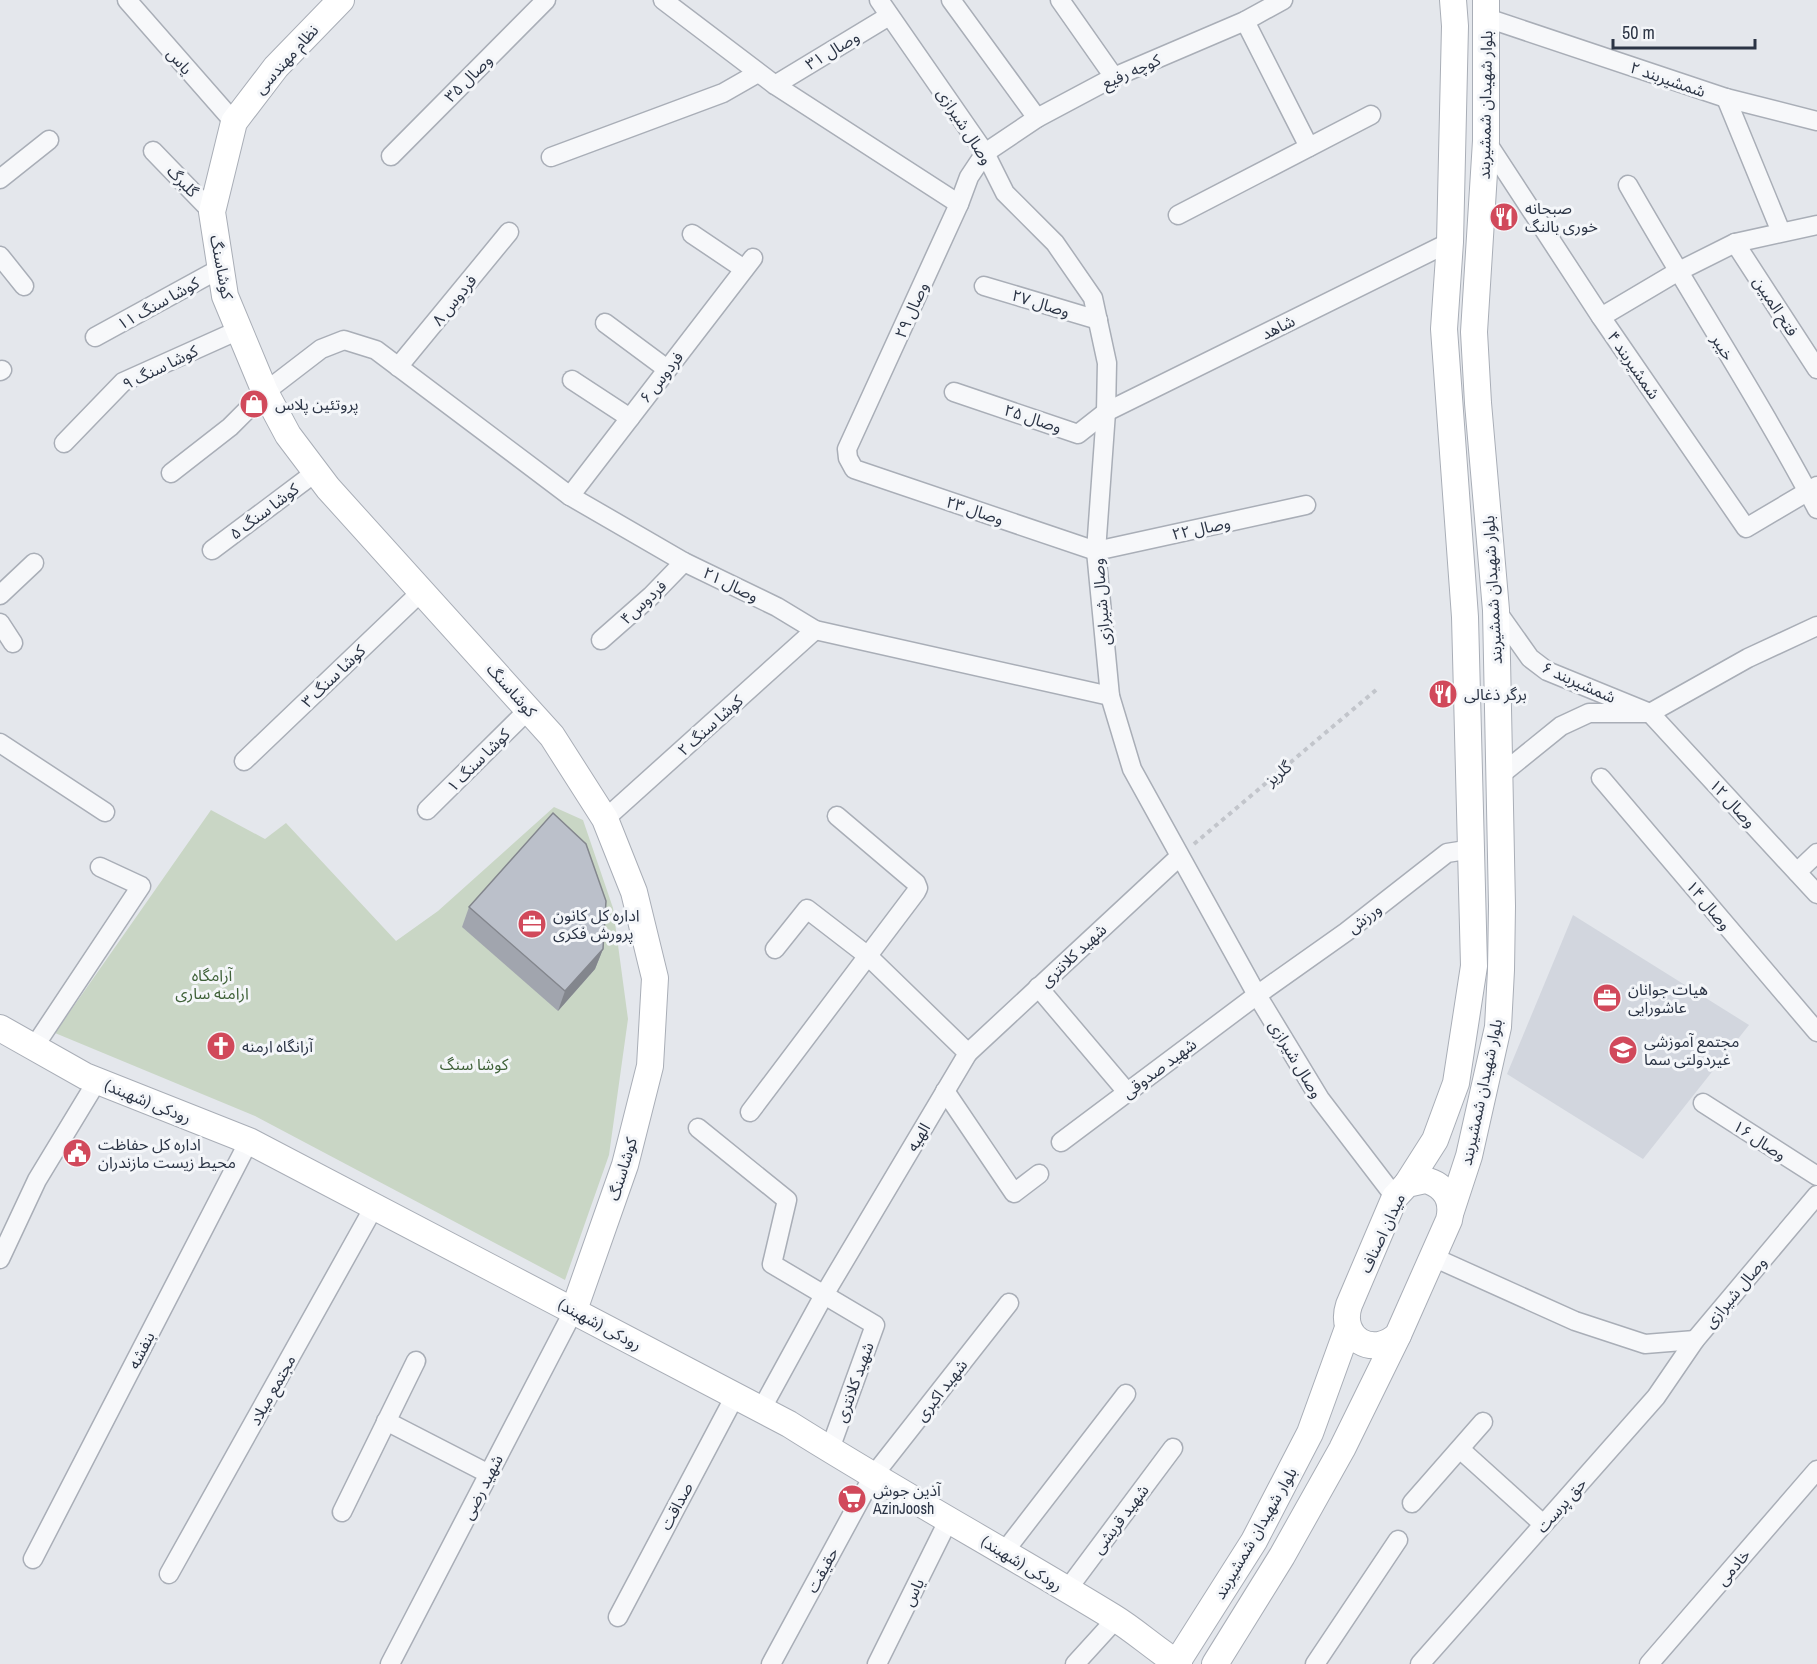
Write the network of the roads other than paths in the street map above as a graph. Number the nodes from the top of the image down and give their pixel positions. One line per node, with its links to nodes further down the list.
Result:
1 (127, 0): 20 (street, یاس)
2 (342, 0): 20 (main road, نظام مهندسی)
3 (546, 0): 26 (street, وصال ۳۵)
4 (662, 0): 13 (street)
5 (879, 0): 11 (street, وصال شیرازی)
6 (951, 0): 18 (street)
7 (1060, 0): 14 (street)
8 (1283, 0): 12 (street, کوچه رفیع)
9 (1451, 1): 37 (main road, بلوار شهیدان شمشیربند)
10 (1486, 9): 16 (street, شمشیربند ۲); 22 (main road, بلوار شهیدان شمشیربند)
11 (890, 16): 15 (street, وصال ۳۱); 25 (street, وصال شیرازی)
12 (1245, 21): 14 (street, کوچه رفیع); 23 (street)
13 (758, 73): 15 (street); 27 (street)
14 (1114, 77): 18 (street, کوچه رفیع)
15 (775, 85): 30 (street)
16 (1726, 98): 19 (street, شمشیربند ۲); 35 (street)
17 (1371, 115): 23 (street)
18 (1037, 118): 25 (street, کوچه رفیع)
19 (1817, 121)
20 (234, 122): 31 (main road, کوشاسنگ)
21 (49, 140): 28 (street)
22 (1486, 141): 44 (street, شمشیربند ۴); 71 (main road, بلوار شهیدان شمشیربند)
23 (1309, 147): 32 (street)
24 (153, 151): 31 (street, گلبرگ)
25 (985, 153): 30 (street, وصال ۲۹); 45 (street, وصال شیرازی)
26 (391, 156)
27 (551, 157)
28 (0, 178)
29 (1628, 185): 41 (street, خیبر)
30 (959, 204): 58 (street, وصال ۲۹)
31 (212, 212): 40 (main road, کوشاسنگ)
32 (1178, 215)
33 (1817, 225): 35 (street)
34 (509, 232): 49 (street, فردوس ۸)
35 (1781, 232): 38 (street)
36 (692, 234): 50 (street, فردوس ۶)
37 (1450, 242): 55 (street, شاهد); 88 (main road, بلوار شهیدان شمشیربند)
38 (1735, 243): 41 (street); 51 (street, فتح المبین)
39 (0, 256): 42 (street)
40 (221, 268): 47 (main road, کوشاسنگ); 48 (street, ۱۱ کوشا سنگ)
41 (1677, 272): 44 (street); 61 (street, خیبر)
42 (24, 286)
43 (984, 286): 45 (street, وصال ۲۷)
44 (1600, 317): 61 (street, شمشیربند ۴)
45 (1098, 320): 55 (street, وصال شیرازی)
46 (605, 323): 50 (street)
47 (239, 330): 53 (main road, کوشاسنگ); 57 (street, کوشا سنگ ۹)
48 (96, 337)
49 (398, 367): 53 (street, وصال ۲۱); 62 (street, وصال ۲۱)
50 (667, 369): 56 (street, فردوس ۶)
51 (1817, 369)
52 (572, 380): 56 (street)
53 (265, 392): 59 (main road, کوشاسنگ); 60 (street, وصال ۲۱)
54 (954, 392): 55 (street, وصال ۲۵)
55 (1106, 412): 66 (street, وصال شیرازی)
56 (630, 418): 62 (street, فردوس ۶)
57 (64, 443)
58 (854, 469): 66 (street, وصال ۲۳)
59 (316, 472): 65 (street, کوشا سنگ ۵); 69 (main road, کوشاسنگ)
60 (171, 473)
61 (1812, 489): 64 (street, خیبر)
62 (570, 496): 67 (street, وصال ۲۱)
63 (1306, 505): 66 (street, وصال ۲۲)
64 (1817, 509)
65 (212, 550)
66 (1096, 550): 77 (street, وصال شیرازی)
67 (684, 562): 74 (street, وصال ۲۱); 75 (street, فردوس۴)
68 (34, 563): 70 (street)
69 (422, 591): 78 (main road, کوشاسنگ); 81 (street, کوشا سنگ ۳)
70 (0, 595)
71 (1496, 610): 79 (street, شمشیربند ۶); 82 (main road, بلوار شهیدان شمشیربند)
72 (0, 623): 76 (street)
73 (1817, 626): 79 (street, شمشیربند ۶)
74 (815, 630): 77 (street, وصال ۲۱); 87 (street, کوشا سنگ ۲)
75 (600, 640)
76 (13, 643)
77 (1110, 696): 90 (street, وصال شیرازی)
78 (529, 709): 84 (street, کوشا سنگ ۱); 87 (main road, کوشاسنگ)
79 (1650, 713): 82 (street, شمشیربند ۶); 92 (street, وصال ۱۲)
80 (0, 743): 85 (street)
81 (244, 761)
82 (1498, 777): 115 (main road, بلوار شهیدان شمشیربند)
83 (1601, 778): 99 (street, وصال ۱۴)
84 (427, 810)
85 (105, 812)
86 (837, 816): 95 (street)
87 (605, 819): 120 (main road, کوشاسنگ)
88 (1472, 849): 97 (street, ورزش); 112 (main road, بلوار شهیدان شمشیربند)
89 (1817, 853): 92 (street)
90 (1179, 856): 96 (street, شهید کلانتری); 97 (street, وصال شیرازی)
91 (100, 867): 100 (street)
92 (1797, 872): 93 (street, وصال ۱۲)
93 (1817, 894)
94 (775, 949): 95 (street)
95 (868, 956): 101 (street); 106 (street)
96 (1038, 987): 101 (street, شهید کلانتری); 104 (street)
97 (1257, 995): 104 (street, شهید صدوقی); 112 (street, وصال شیرازی)
98 (0, 1028): 100 (main road, رودکی (شهبند))
99 (1817, 1032)
100 (34, 1047): 102 (main road, رودکی (شهبند))
101 (968, 1053): 103 (street, الهیه)
102 (97, 1081): 108 (main road, رودکی (شهبند)); 117 (street)
103 (945, 1091): 110 (street); 118 (street, الهیه)
104 (1127, 1092): 109 (street, شهید صدوقی)
105 (1704, 1103): 111 (street, وصال ۱۶)
106 (750, 1112)
107 (699, 1128): 118 (street, شهید کلانتری)
108 (249, 1141): 114 (main road, رودکی (شهبند)); 142 (street, بنفشه)
109 (1061, 1142)
110 (1039, 1174)
111 (1817, 1176)
112 (1401, 1191): 115 (main road, میدان اصناف); 121 (main road, میدان اصناف)
113 (1817, 1195): 123 (street, وصال شیرازی)
114 (374, 1207): 120 (main road, رودکی (شهبند)); 143 (street, مجتمع میلاد)
115 (1451, 1211): 116 (main road)
116 (1433, 1257): 122 (main road); 123 (street, وصال شیرازی)
117 (0, 1259)
118 (824, 1295): 127 (street, الهیه); 131 (street, شهید کلانتری)
119 (1009, 1303): 135 (street, شهید اکبری)
120 (574, 1310): 126 (main road, رودکی (شهبند)); 134 (street, شهید رضی)
121 (1348, 1328): 122 (main road); 147 (main road, بلوار شهیدان شمشیربند)
122 (1398, 1335): 152 (main road, بلوار شهیدان شمشیربند)
123 (1695, 1340): 139 (street, حق پرست)
124 (416, 1361): 128 (street)
125 (1126, 1394): 141 (street)
126 (735, 1396): 127 (main road, رودکی (شهبند)); 145 (street, صداقت)
127 (761, 1410): 131 (main road, رودکی (شهبند))
128 (386, 1421): 134 (street); 137 (street)
129 (1483, 1422): 132 (street)
130 (1173, 1448): 144 (street, شهید قریشی)
131 (830, 1449): 135 (main road, رودکی (شهبند))
132 (1461, 1450): 136 (street); 139 (street)
133 (1817, 1470): 155 (street, خادمی)
134 (489, 1474): 148 (street, شهید رضی)
135 (873, 1476): 138 (main road, رودکی (شهبند)); 149 (street, حقیقت)
136 (1412, 1503)
137 (342, 1512)
138 (949, 1519): 141 (main road, رودکی (شهبند)); 150 (street, یاس)
139 (1543, 1524): 154 (street, حق پرست)
140 (1398, 1540): 153 (street)
141 (1004, 1552): 144 (main road, رودکی (شهبند))
142 (33, 1559)
143 (170, 1574)
144 (1067, 1590): 146 (main road, رودکی (شهبند))
145 (618, 1617)
146 (1116, 1619): 147 (main road, رودکی (شهبند)); 151 (street)
147 (1177, 1663)
148 (390, 1664)
149 (771, 1664)
150 (877, 1664)
151 (1076, 1664)
152 (1215, 1664)
153 (1315, 1664)
154 (1420, 1664)
155 (1648, 1664)

